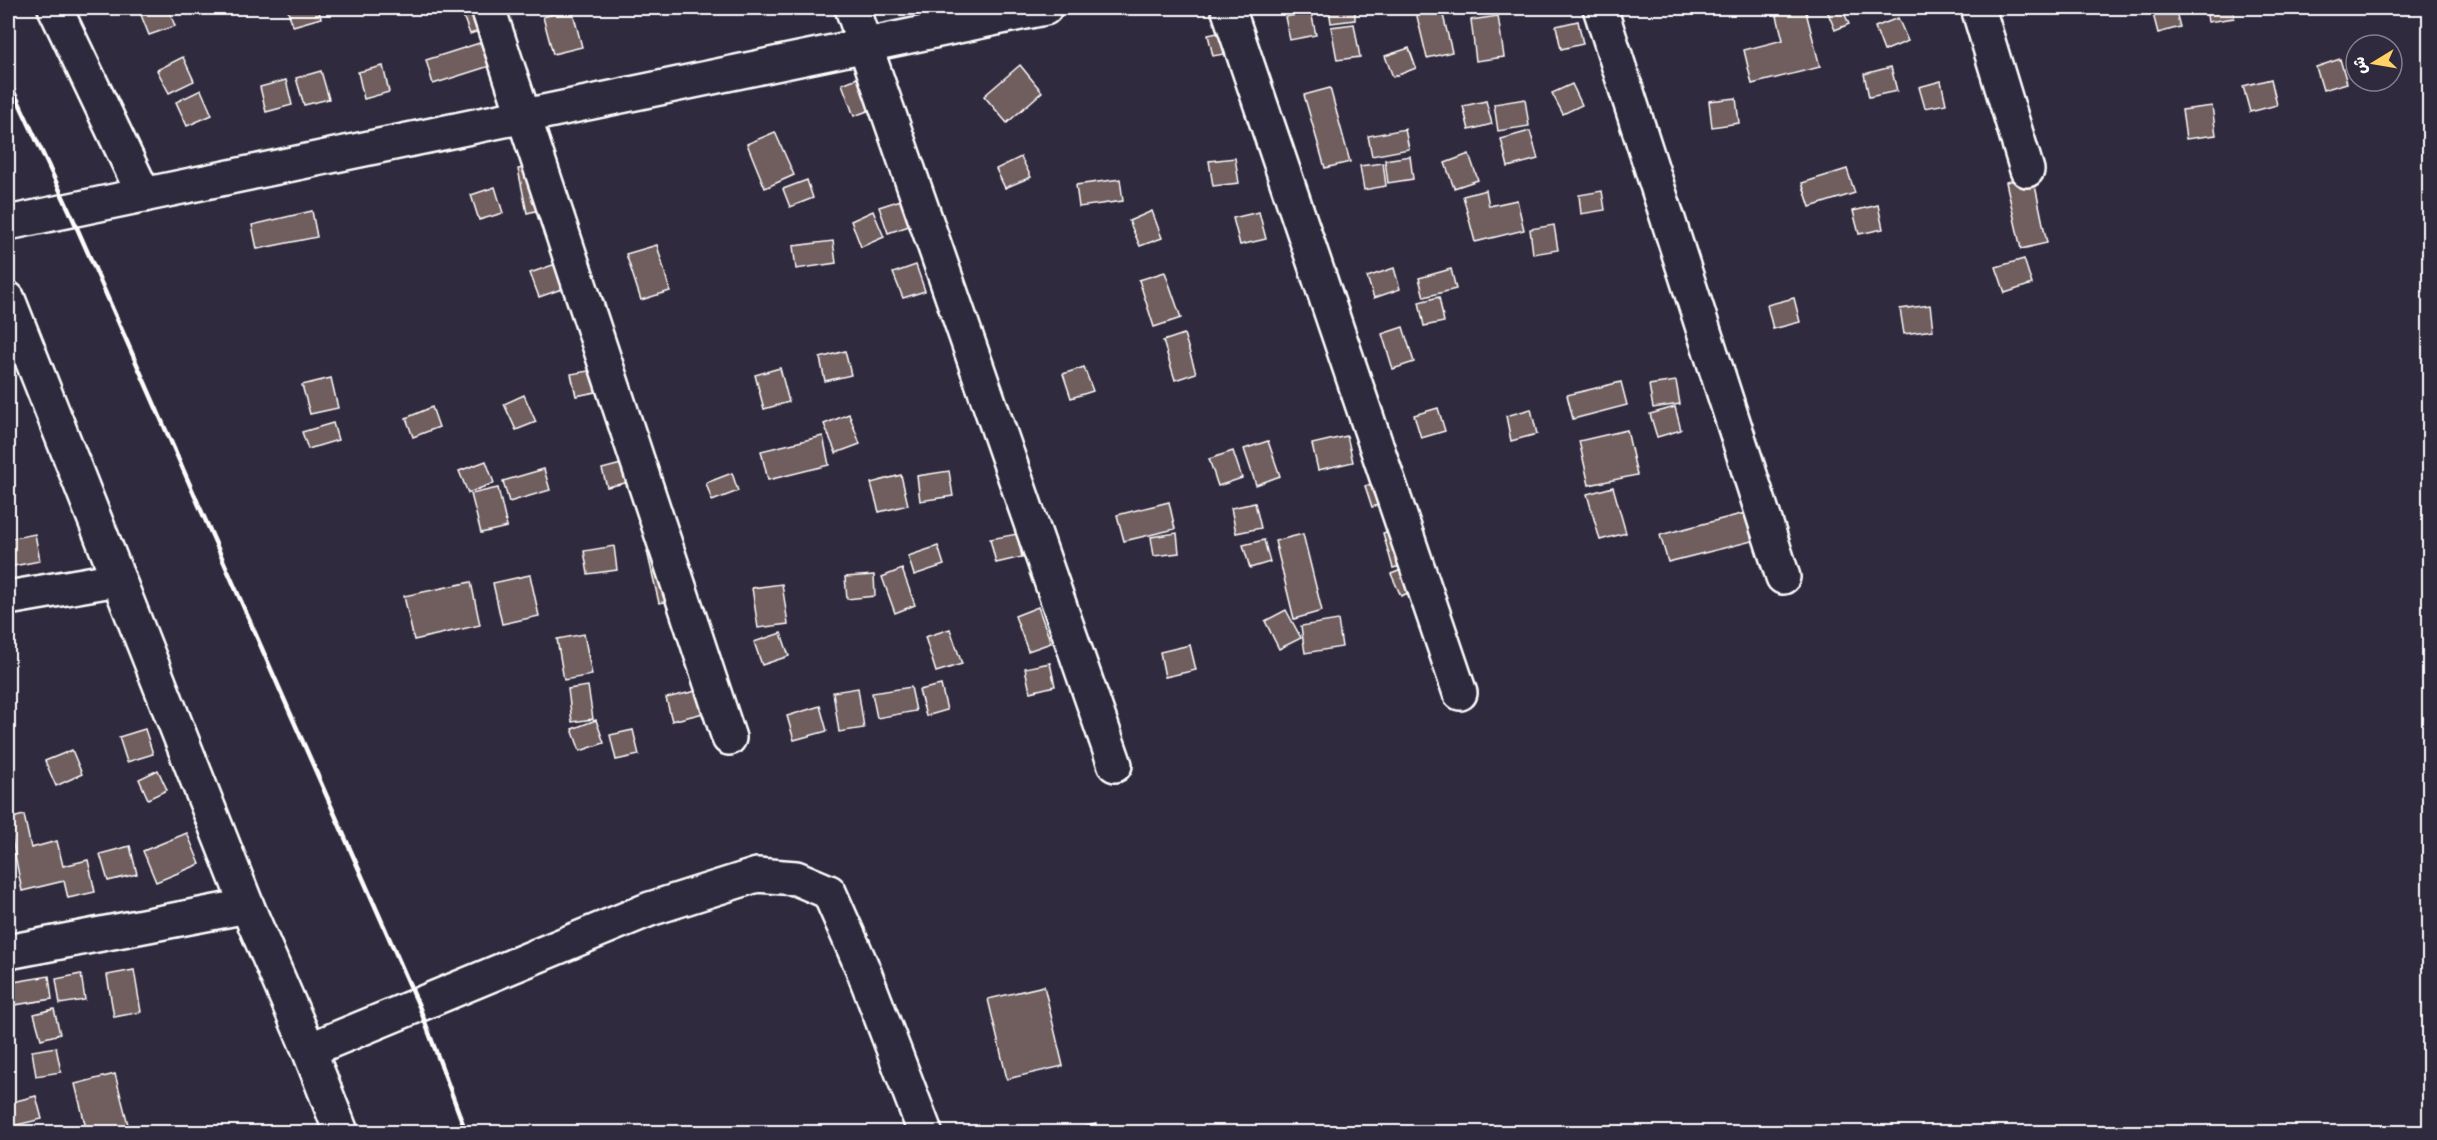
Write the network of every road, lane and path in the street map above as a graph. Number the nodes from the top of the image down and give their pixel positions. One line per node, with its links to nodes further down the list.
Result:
1 (55, 8): 11 (street)
2 (488, 8): 9 (street)
3 (852, 8): 8 (street)
4 (1045, 8): 8 (street)
5 (1228, 8): 17 (street)
6 (1600, 8): 14 (street)
7 (1978, 8): 10 (street)
8 (862, 44): 9 (street); 19 (street)
9 (524, 115): 11 (street); 18 (street)
10 (2027, 170)
11 (144, 195): 12 (street)
12 (8, 223)
13 (8, 299): 15 (street)
14 (1783, 577)
15 (118, 579): 16 (street); 20 (street)
16 (8, 598)
17 (1460, 693)
18 (729, 738)
19 (1115, 765)
20 (247, 906): 21 (street); 22 (street)
21 (8, 952)
22 (309, 1050): 23 (street); 24 (street)
23 (341, 1132)
24 (925, 1132)

